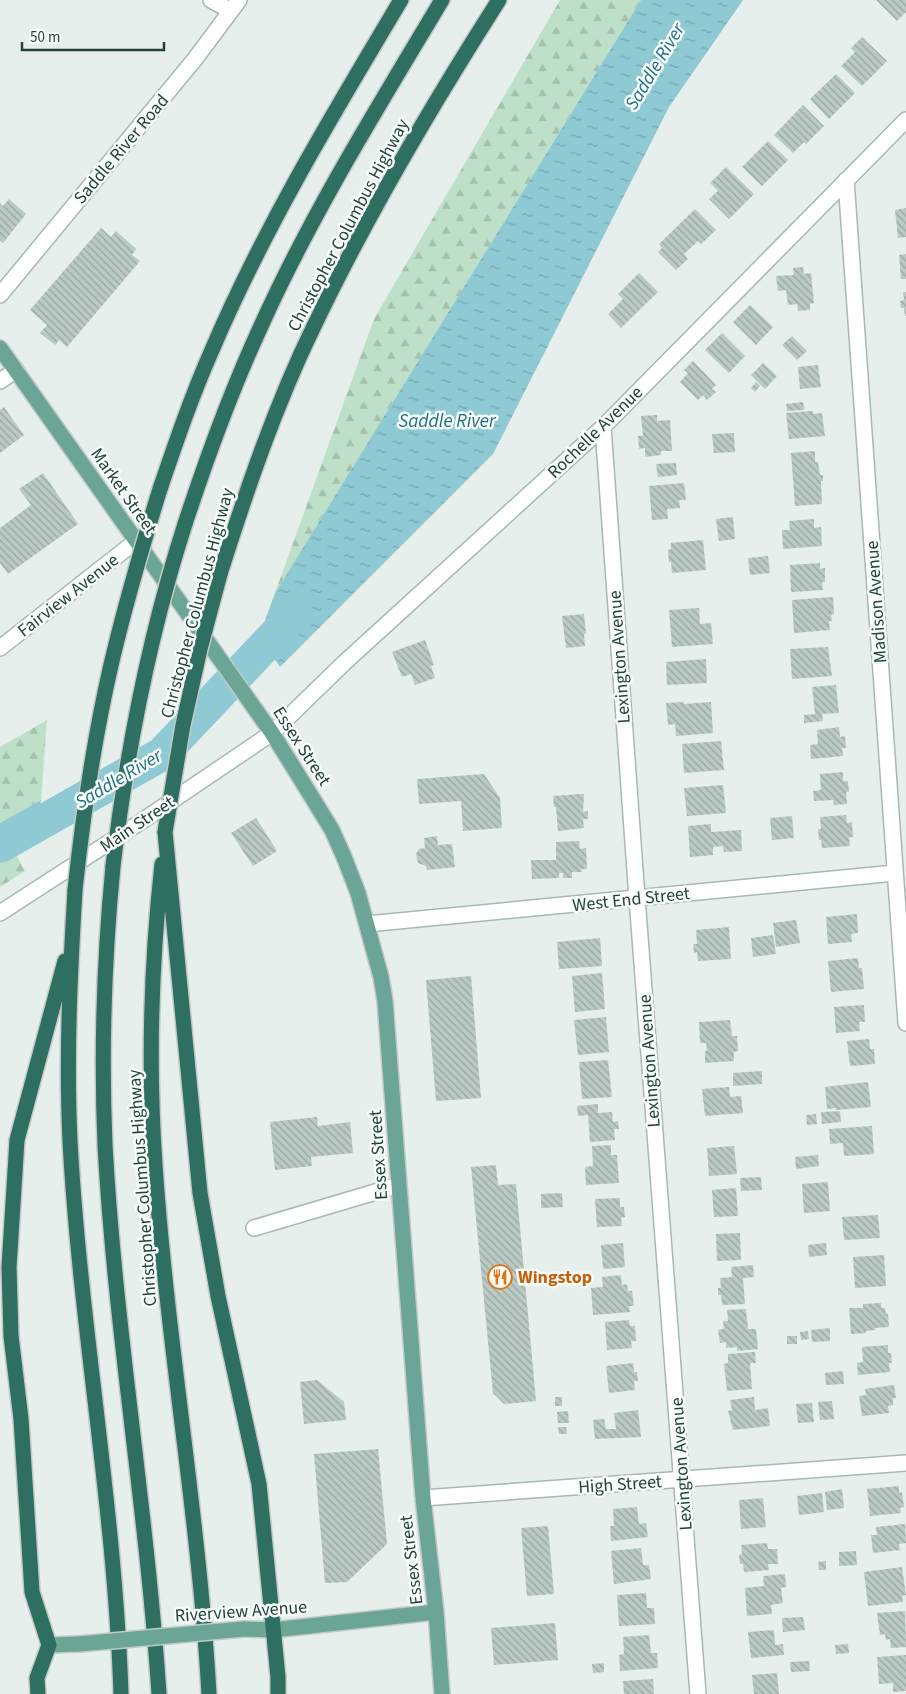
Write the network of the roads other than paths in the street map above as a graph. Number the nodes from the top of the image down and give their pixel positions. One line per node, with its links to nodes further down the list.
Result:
1 (211, 0): 5 (street)
2 (401, 0): 22 (highway, bridge)
3 (442, 0): 34 (highway, Christopher Columbus Highway, bridge)
4 (499, 0): 17 (highway, Christopher Columbus Highway, bridge)
5 (235, 5): 8 (street, Saddle River Road)
6 (906, 120): 7 (street, Rochelle Avenue)
7 (846, 180): 12 (street, Rochelle Avenue); 18 (street, Madison Avenue)
8 (0, 295)
9 (0, 348): 10 (main road, Market Street)
10 (16, 370): 11 (street); 13 (main road, Market Street)
11 (0, 382)
12 (603, 427): 16 (street, Rochelle Avenue); 19 (street, Lexington Avenue)
13 (136, 541): 14 (street, Fairview Avenue); 15 (main road, Market Street)
14 (0, 648)
15 (217, 655): 16 (main road, Essex Street)
16 (272, 733): 20 (street, Main Street); 21 (main road, Essex Street)
17 (165, 832): 30 (highway); 35 (highway, Christopher Columbus Highway)
18 (894, 873): 19 (street, West End Street); 23 (street, Madison Avenue)
19 (637, 898): 21 (street, West End Street); 27 (street, Lexington Avenue)
20 (0, 914)
21 (368, 924): 24 (main road, Essex Street)
22 (72, 933): 31 (highway); 33 (highway)
23 (906, 1023)
24 (399, 1185): 25 (street); 28 (main road, Essex Street)
25 (254, 1228)
26 (906, 1463): 27 (street, High Street)
27 (682, 1479): 28 (street, High Street); 38 (street, Lexington Avenue)
28 (423, 1498): 29 (main road, Essex Street)
29 (436, 1612): 30 (main road, Riverview Avenue); 37 (main road, Essex Street)
30 (273, 1630): 31 (main road, Riverview Avenue, bridge); 36 (highway)
31 (48, 1646): 32 (highway)
32 (38, 1694)
33 (120, 1694)
34 (159, 1694)
35 (208, 1694)
36 (278, 1694)
37 (442, 1694)
38 (698, 1694)

